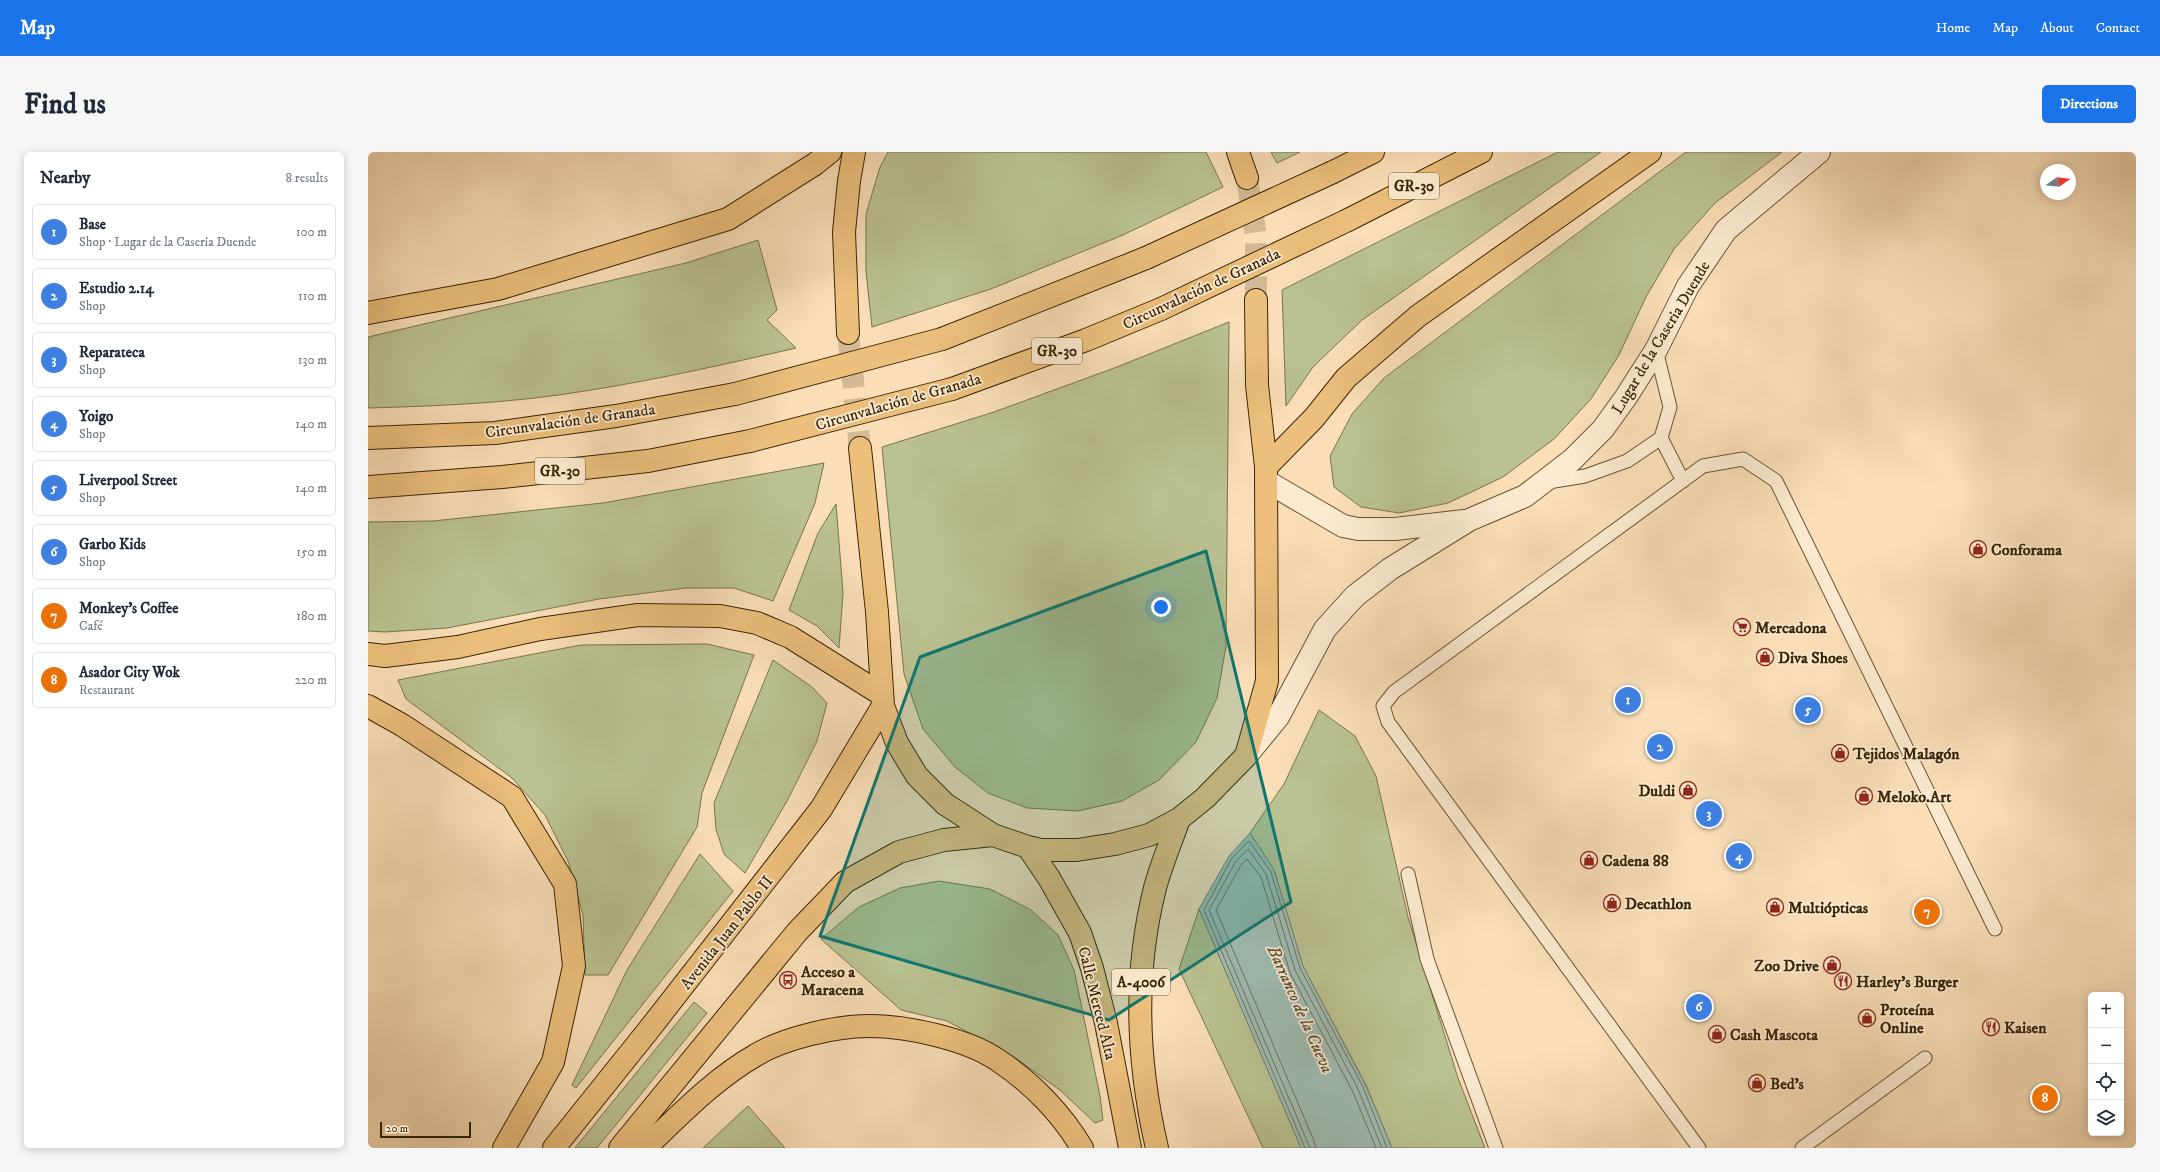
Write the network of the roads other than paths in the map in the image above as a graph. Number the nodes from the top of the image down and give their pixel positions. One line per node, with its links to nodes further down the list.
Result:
1 (830, 152): 10 (main road)
2 (854, 152): 11 (main road)
3 (1238, 152): 8 (main road)
4 (1373, 152): 13 (main road, Circunvalación de Granada, bridge)
5 (1481, 152): 19 (main road, Circunvalación de Granada / GR-30, bridge)
6 (1650, 152): 16 (main road)
7 (1819, 152): 12 (street, Lugar de la Caseria Duende)
8 (1247, 178)
9 (1256, 300): 16 (main road)
10 (368, 313)
11 (848, 332)
12 (1656, 350): 14 (lane); 18 (street, Lugar de la Caseria Duende)
13 (368, 438)
14 (1661, 438): 17 (lane); 18 (lane)
15 (860, 448): 22 (main road)
16 (1266, 474): 20 (street, Lugar de la Caseria Duende); 24 (main road)
17 (1683, 481): 29 (lane); 39 (lane)
18 (1542, 483): 20 (street, Lugar de la Caseria Duende)
19 (368, 487)
20 (1469, 520): 24 (street, Lugar de la Caseria Duende)
21 (368, 654): 22 (main road)
22 (882, 700): 26 (main road); 32 (main road, Avenida Juan Pablo II)
23 (368, 706): 31 (main road)
24 (1246, 756): 25 (main road)
25 (1179, 819): 27 (main road); 37 (main road, Calle Merced Alta / A-4006)
26 (993, 835): 27 (main road); 33 (main road)
27 (1028, 847): 36 (main road, Calle Merced Alta / A-4006)
28 (1408, 874): 38 (lane)
29 (1995, 929)
30 (1925, 1058): 40 (lane)
31 (504, 1148)
32 (554, 1148)
33 (620, 1148)
34 (645, 1148): 35 (main road)
35 (1082, 1148)
36 (1130, 1148)
37 (1157, 1148)
38 (1496, 1148)
39 (1699, 1148)
40 (1802, 1148)

